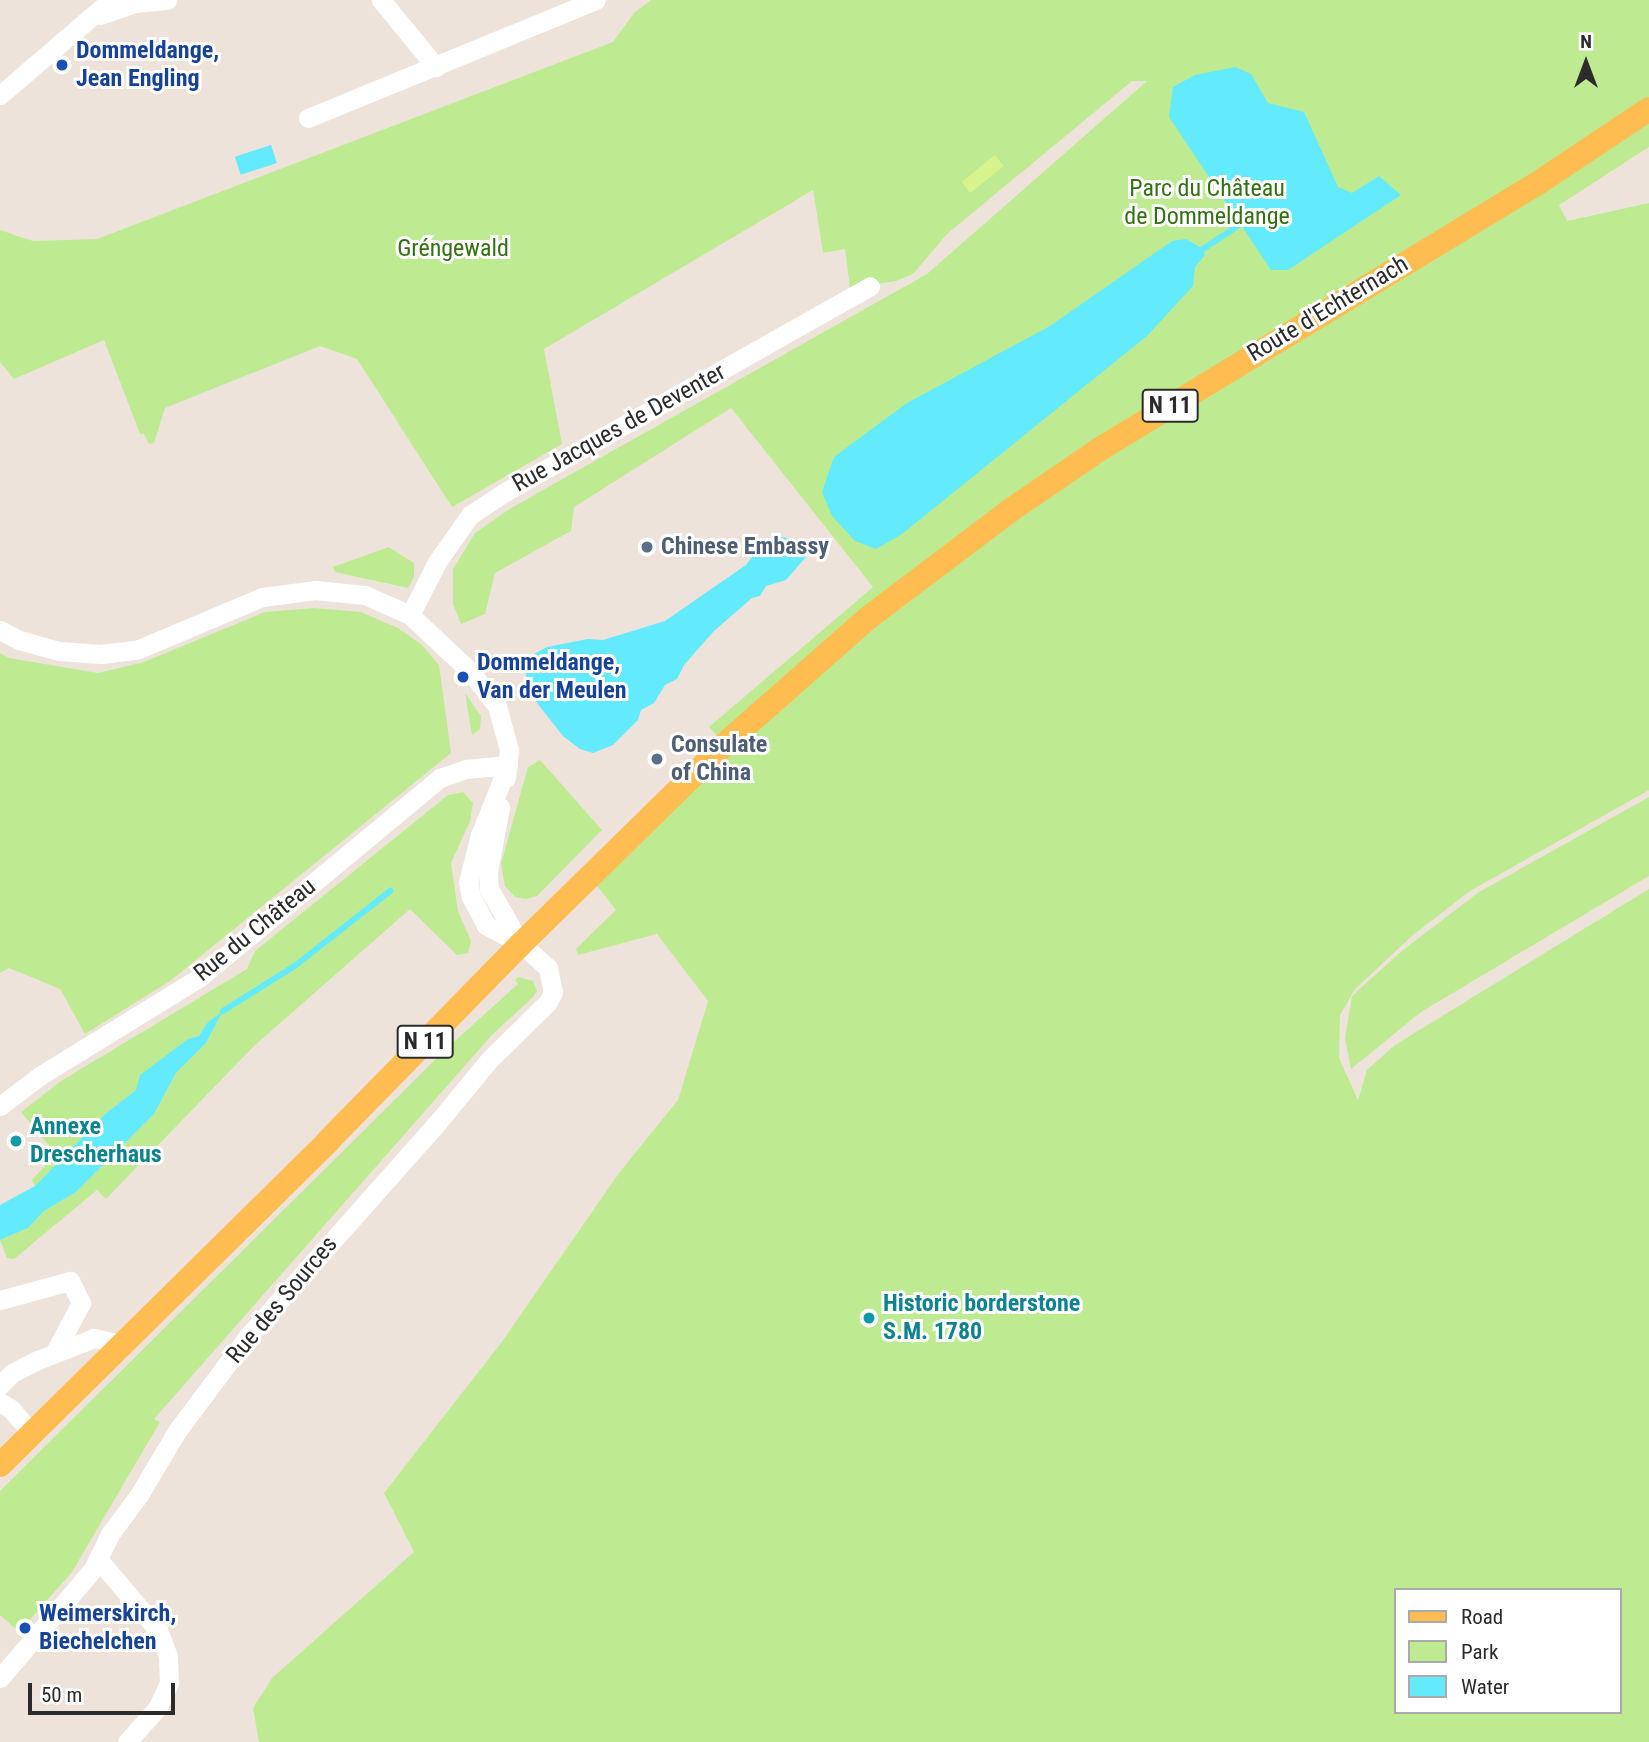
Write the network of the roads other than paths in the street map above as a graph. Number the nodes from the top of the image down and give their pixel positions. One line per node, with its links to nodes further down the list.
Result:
1 (111, 0): 5 (street)
2 (167, 0): 5 (street)
3 (381, 0): 6 (street)
4 (596, 0): 6 (street)
5 (92, 18): 7 (street)
6 (436, 67): 9 (street)
7 (0, 95)
8 (1649, 109): 14 (main road, Route d'Echternach / N 11)
9 (308, 118)
10 (870, 286): 11 (street, Rue Jacques de Deventer)
11 (410, 615): 12 (street, Rue des Sources); 13 (street, Rue des Sources)
12 (0, 630)
13 (508, 765): 14 (street, Rue des Sources); 15 (street, Rue du Château)
14 (521, 944): 17 (main road, N 11); 23 (street, Rue des Sources)
15 (0, 1106)
16 (0, 1300): 18 (street)
17 (124, 1345): 18 (street); 21 (main road, N 11)
18 (55, 1352): 19 (street)
19 (0, 1385)
20 (0, 1402): 21 (street)
21 (32, 1433): 22 (main road, N 11)
22 (0, 1465)
23 (99, 1560): 24 (street, Rue des Sources); 25 (street)
24 (0, 1678)
25 (127, 1742)

